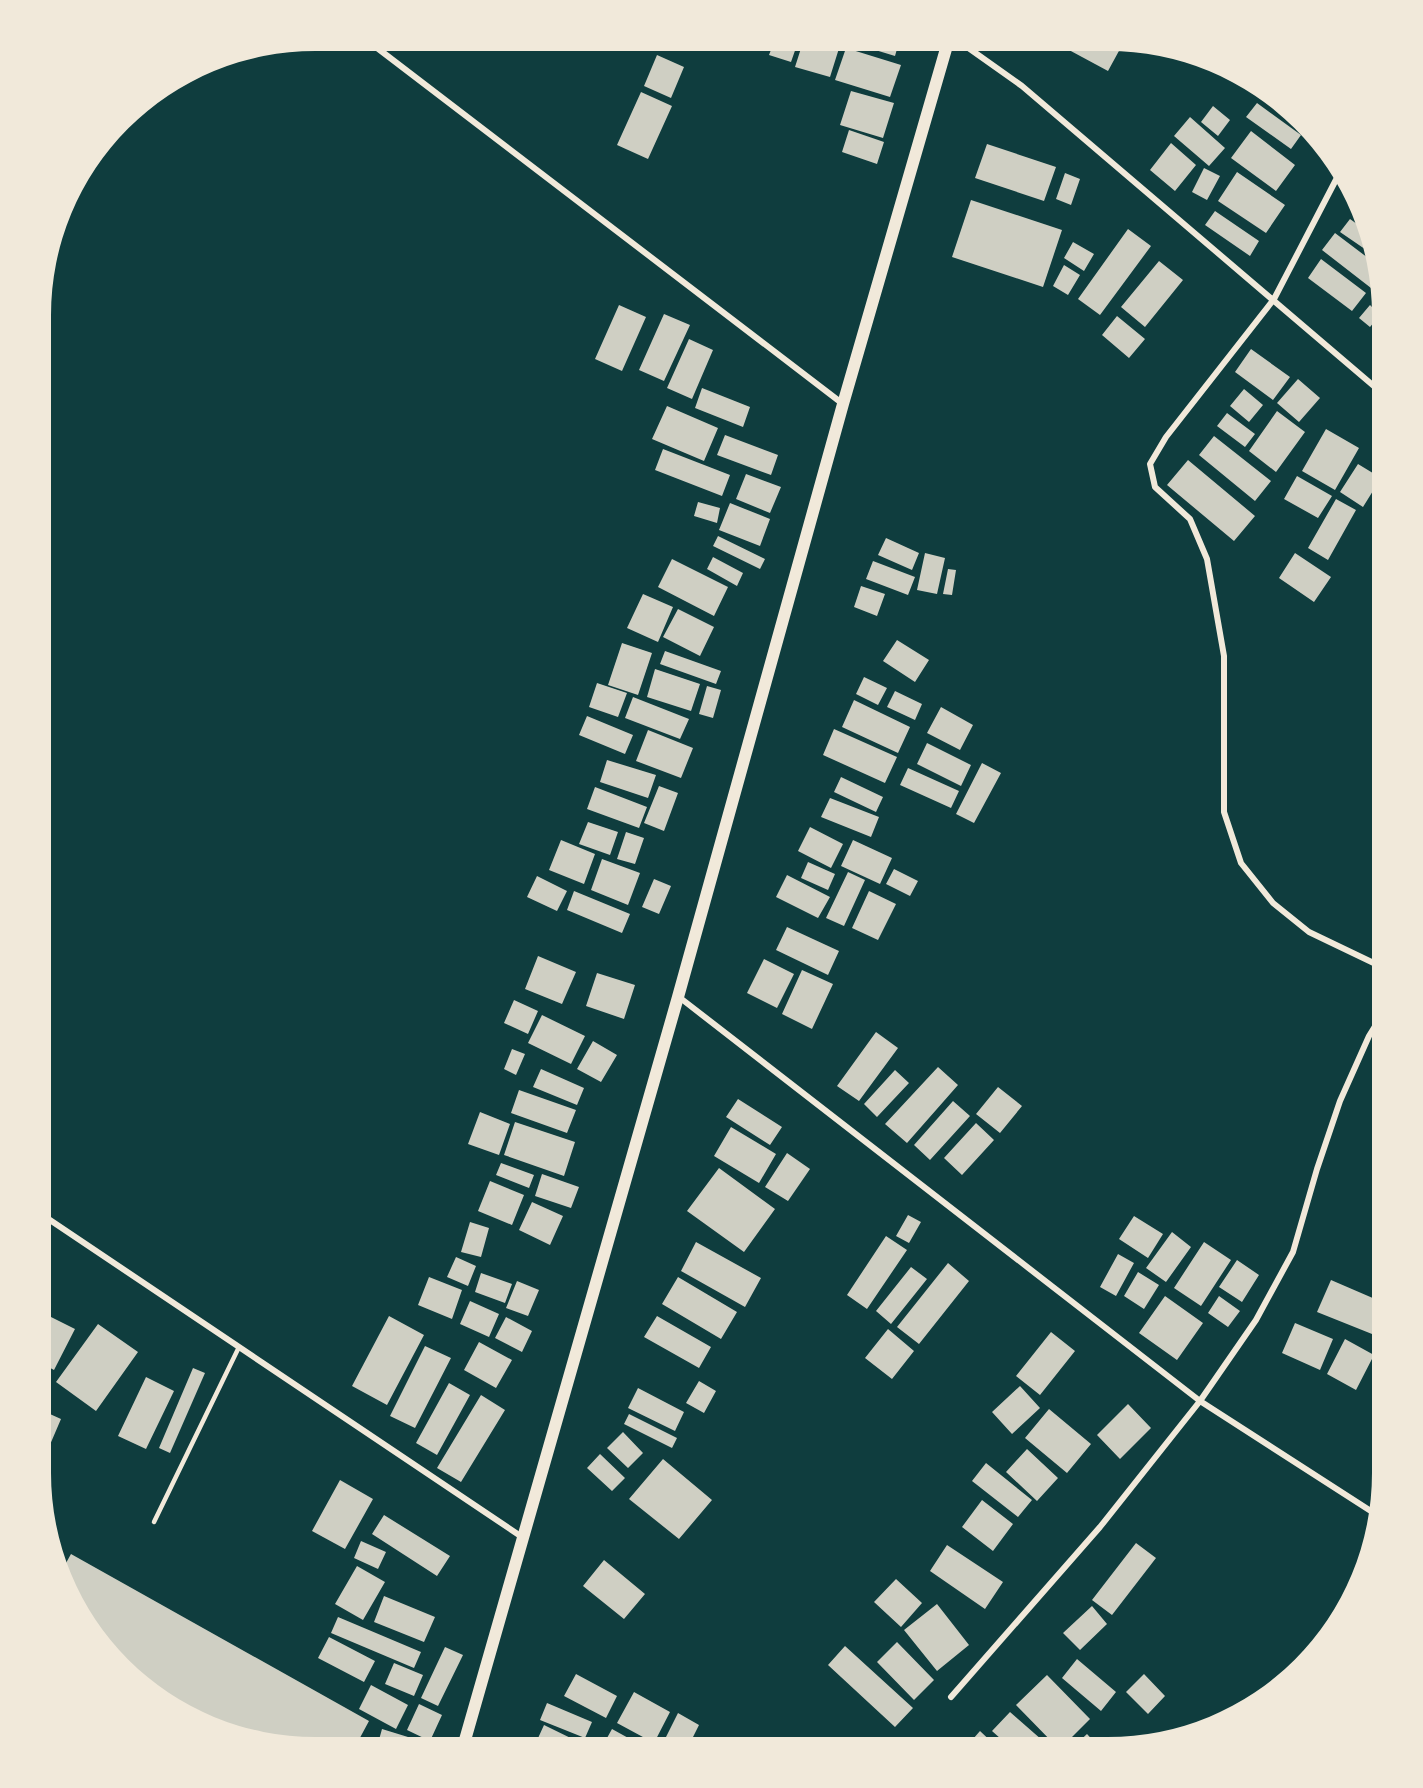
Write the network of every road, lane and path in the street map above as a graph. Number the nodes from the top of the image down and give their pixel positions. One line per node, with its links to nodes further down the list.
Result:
1 (381, 51): 7 (street)
2 (945, 51): 7 (main road)
3 (973, 51): 5 (street)
4 (1335, 181): 5 (street)
5 (1274, 299): 6 (street); 8 (street)
6 (1372, 384)
7 (843, 404): 9 (main road)
8 (1372, 962)
9 (678, 997): 13 (street); 16 (main road)
10 (1372, 1031): 13 (street)
11 (51, 1221): 12 (street)
12 (239, 1347): 15 (lane); 16 (street)
13 (1200, 1401): 14 (street); 17 (street)
14 (1369, 1510)
15 (154, 1522)
16 (522, 1537): 18 (main road)
17 (951, 1697)
18 (466, 1737)

